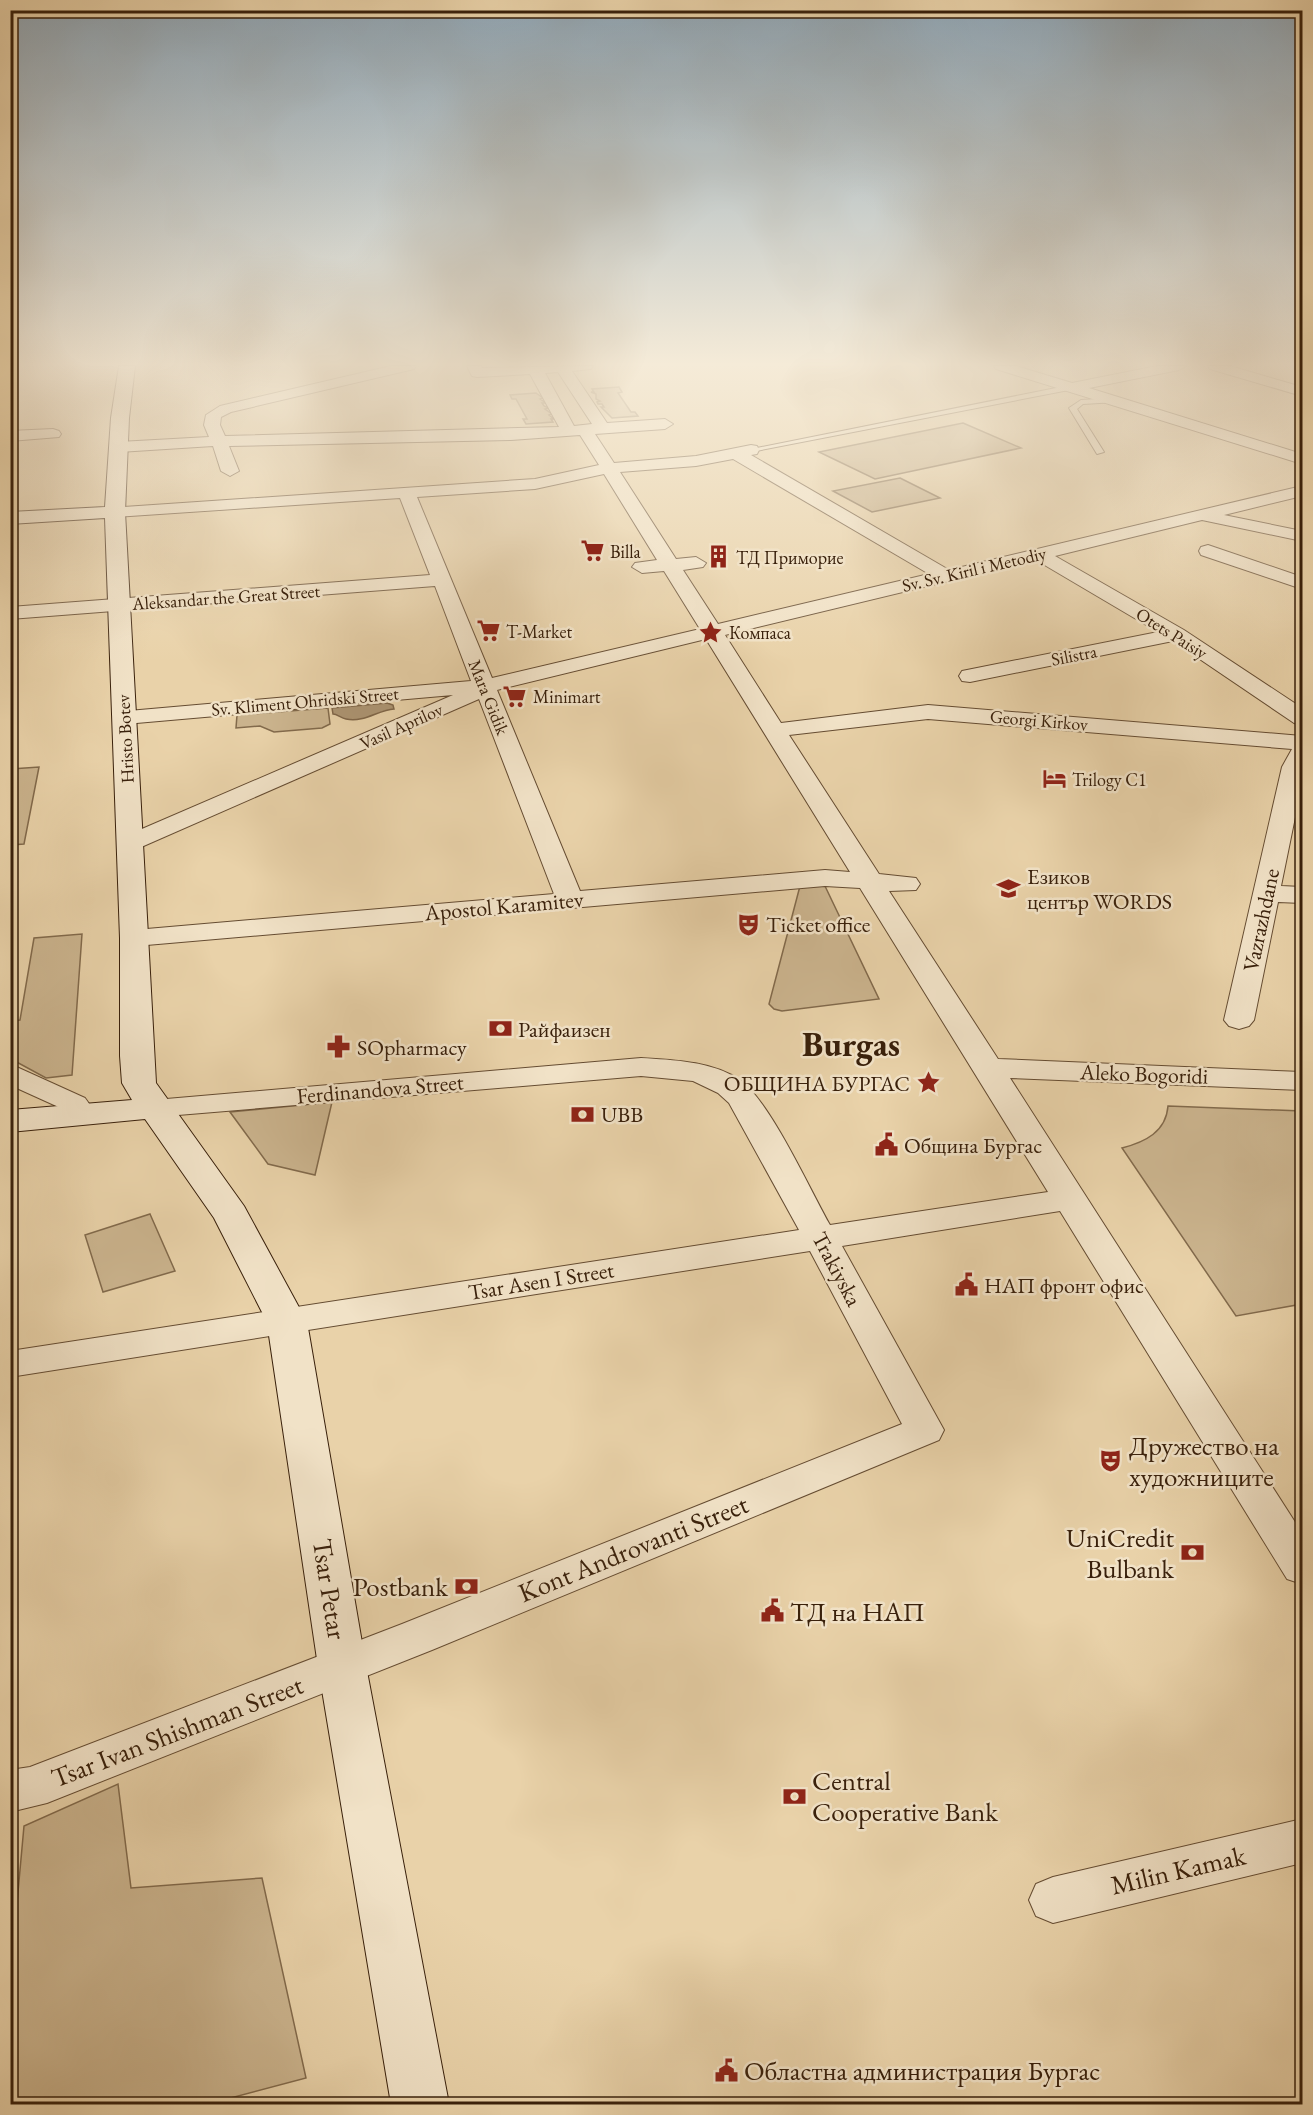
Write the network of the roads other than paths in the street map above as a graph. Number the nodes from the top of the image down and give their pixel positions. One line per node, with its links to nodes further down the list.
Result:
1 (117, 465): 10 (main road, Hristo Botev)
2 (228, 465): 7 (street)
3 (608, 465): 6 (street)
4 (651, 465): 6 (street)
5 (764, 465): 19 (street)
6 (610, 468): 9 (street); 17 (street)
7 (230, 471)
8 (1302, 491): 11 (street, Sv. Sv. Kiril i Metodiy)
9 (407, 493): 10 (street); 20 (street, Mara Gidik)
10 (115, 512): 12 (main road); 22 (main road, Hristo Botev)
11 (1201, 515): 13 (street); 15 (street, Sv. Sv. Kiril i Metodiy)
12 (10, 518)
13 (1296, 536)
14 (1208, 551): 21 (street)
15 (1039, 554): 19 (street, Sv. Sv. Kiril i Metodiy); 25 (street, Otets Paisiy)
16 (696, 563): 17 (street)
17 (671, 564): 18 (street); 24 (street)
18 (642, 567)
19 (946, 576): 24 (street, Sv. Sv. Kiril i Metodiy)
20 (442, 580): 22 (street, Aleksandar the Great Street); 28 (street, Mara Gidik)
21 (1302, 583)
22 (119, 606): 23 (street, Aleksandar the Great Street); 29 (main road, Hristo Botev)
23 (10, 613)
24 (711, 632): 26 (street, Sv. Sv. Kiril i Metodiy); 31 (street)
25 (1177, 634): 27 (street, Silistra); 30 (street, Otets Paisiy)
26 (682, 639): 28 (street, Vasil Aprilov)
27 (970, 676)
28 (485, 686): 29 (street, Sv. Kliment Ohridski Street); 34 (street, Vasil Aprilov); 39 (street, Mara Gidik)
29 (124, 717): 34 (main road, Hristo Botev)
30 (1302, 718)
31 (776, 730): 32 (street, Georgi Kirkov); 35 (street)
32 (1302, 743)
33 (1302, 752): 37 (street, Vazrazhdane)
34 (130, 843): 40 (main road, Hristo Botev)
35 (873, 884): 36 (street, Apostol Karamitev); 39 (street, Apostol Karamitev); 42 (street)
36 (907, 884)
37 (1267, 893): 38 (street); 41 (street, Vazrazhdane)
38 (1302, 895)
39 (570, 900): 40 (street, Apostol Karamitev)
40 (135, 938): 46 (main road, Hristo Botev)
41 (1239, 1020)
42 (986, 1068): 44 (street, Aleko Bogoridi); 49 (street)
43 (10, 1073): 45 (street)
44 (1302, 1082)
45 (74, 1105)
46 (154, 1108): 47 (street, Ferdinandova Street); 48 (main road, Ferdinandova Street); 51 (main road, Tsar Petar)
47 (750, 1109): 50 (street, Trakiyska)
48 (10, 1121)
49 (1071, 1198): 50 (street, Tsar Asen I Street); 54 (street)
50 (819, 1237): 51 (street, Tsar Asen I Street); 53 (street, Trakiyska)
51 (287, 1322): 52 (street, Tsar Asen I Street); 55 (main road, Tsar Petar)
52 (10, 1364)
53 (925, 1430): 55 (street, Kont Androvanti Street)
54 (1302, 1567)
55 (342, 1666): 56 (street, Tsar Ivan Shishman Street); 59 (main road, Tsar Petar)
56 (10, 1791)
57 (1302, 1841): 58 (street, Milin Kamak)
58 (1053, 1900)
59 (420, 2104)

